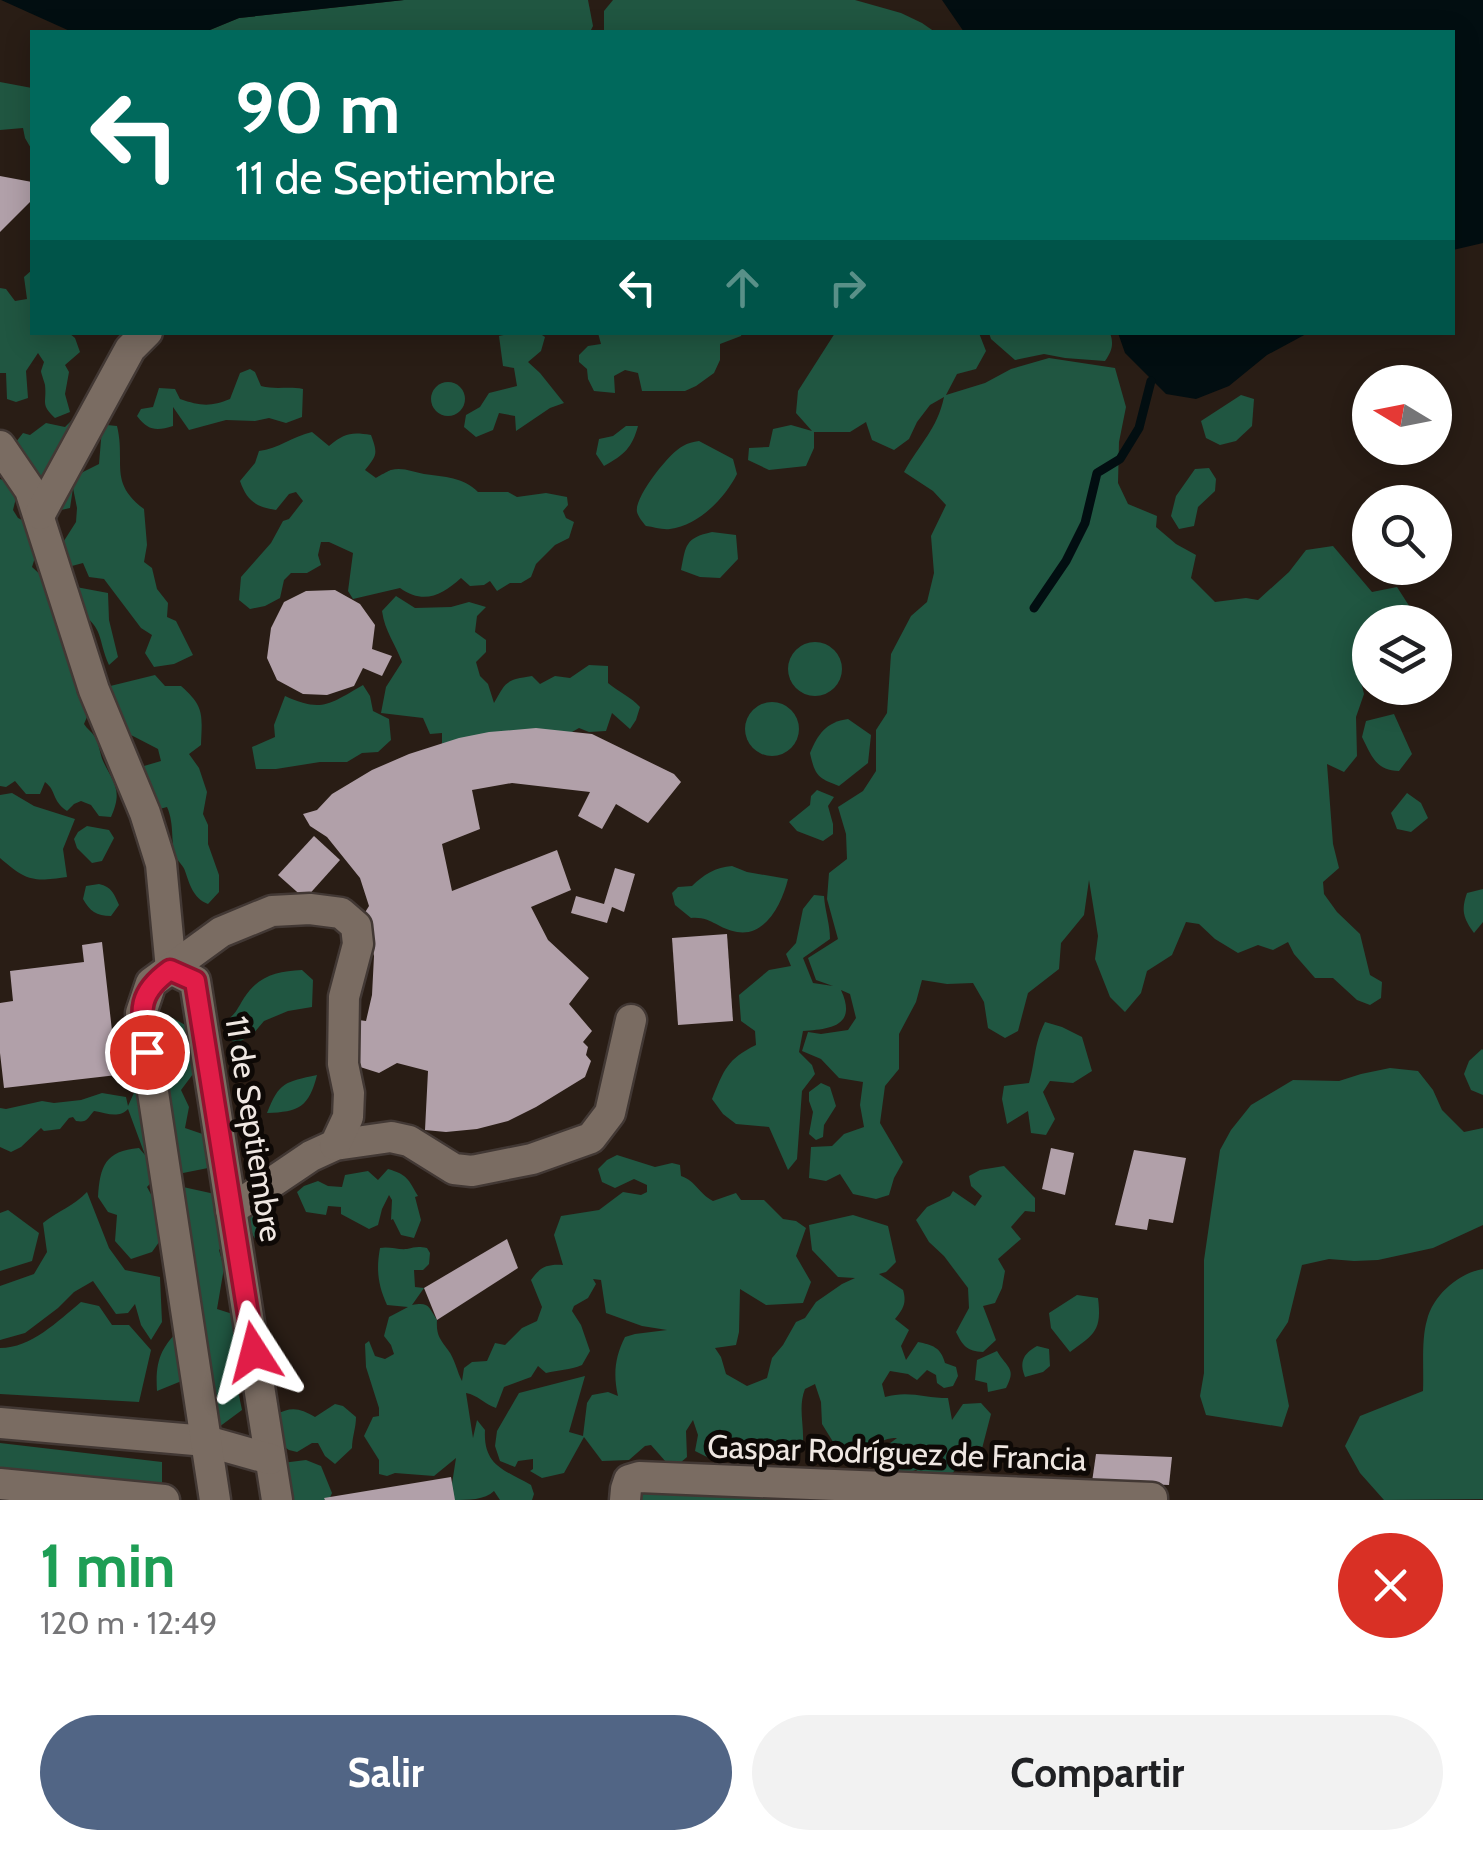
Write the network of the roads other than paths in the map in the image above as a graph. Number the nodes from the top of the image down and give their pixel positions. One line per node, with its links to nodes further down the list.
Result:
1 (144, 335): 3 (street)
2 (0, 446): 3 (street)
3 (40, 514): 4 (street)
4 (170, 970): 6 (street); 7 (street, 11 de Septiembre); 9 (street)
5 (631, 1020): 6 (street)
6 (335, 1145): 7 (street)
7 (232, 1210): 10 (street, 11 de Septiembre)
8 (0, 1424): 9 (street)
9 (206, 1441): 10 (street); 15 (street)
10 (270, 1459): 16 (street, 11 de Septiembre)
11 (0, 1484): 14 (street)
12 (632, 1489): 13 (street, Gaspar Rodríguez de Francia)
13 (1152, 1499)
14 (164, 1500)
15 (215, 1500)
16 (277, 1500)

